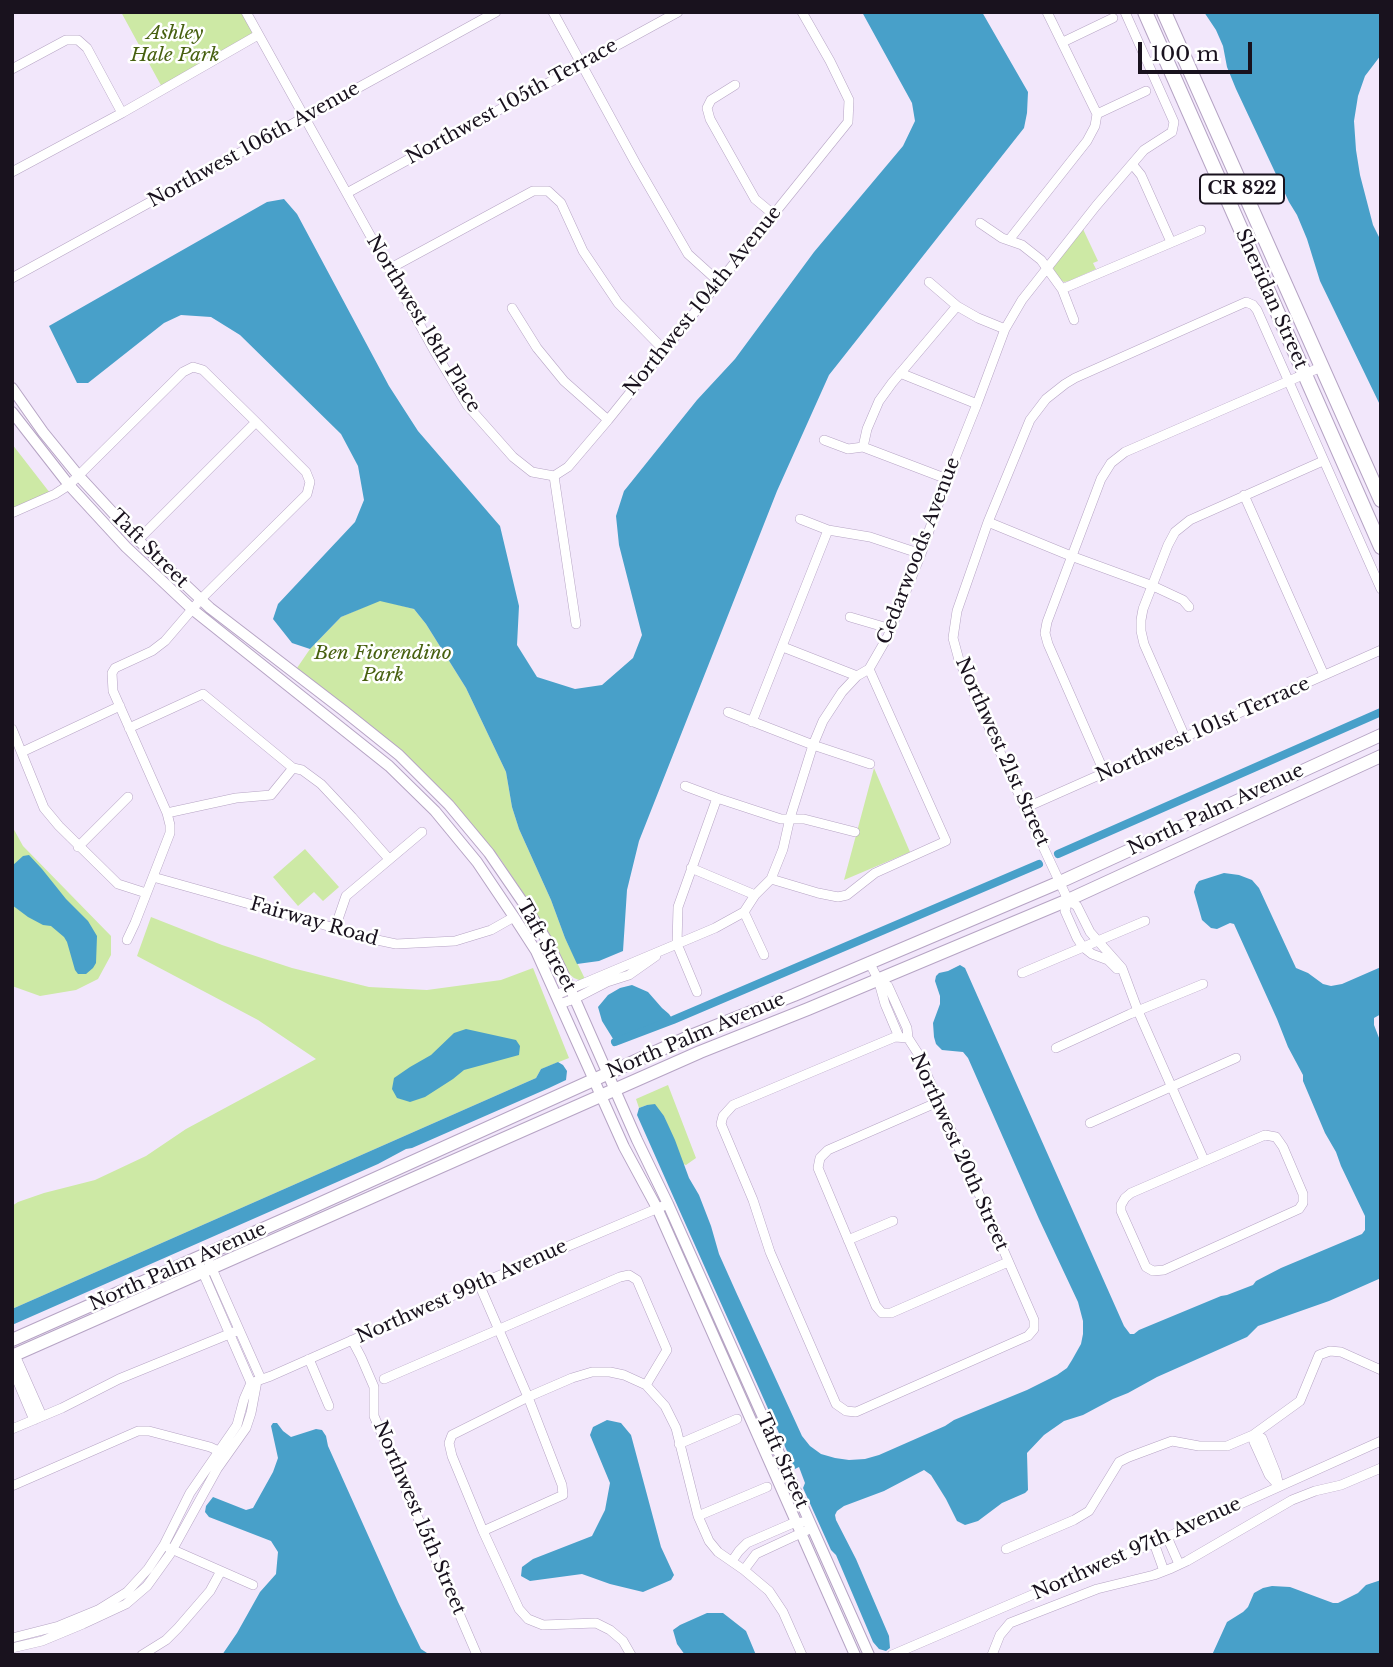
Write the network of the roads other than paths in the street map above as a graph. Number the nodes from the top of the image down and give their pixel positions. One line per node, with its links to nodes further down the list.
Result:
1 (246, 12): 11 (street, Northwest 18th Place)
2 (496, 12): 19 (street, Northwest 106th Avenue)
3 (553, 12): 13 (street)
4 (678, 12): 13 (street, Northwest 105th Terrace)
5 (802, 12): 23 (street, Northwest 104th Avenue)
6 (1047, 12): 12 (street)
7 (1126, 12): 20 (street, Cedarwoods Avenue)
8 (1145, 12): 41 (main road, Sheridan Street / CR 822)
9 (1164, 12): 39 (main road, Sheridan Street / CR 822)
10 (1113, 18): 12 (street)
11 (258, 35): 17 (street); 19 (street, Northwest 18th Place)
12 (1063, 42): 18 (street)
13 (581, 65): 22 (street, Northwest 105th Terrace); 31 (street)
14 (12, 69): 17 (street)
15 (735, 85): 23 (street)
16 (1146, 91): 18 (street)
17 (122, 113): 21 (street)
18 (1097, 114): 26 (street)
19 (304, 118): 22 (street, Northwest 18th Place); 30 (street, Northwest 106th Avenue)
20 (1132, 164): 27 (street); 28 (street, Cedarwoods Avenue)
21 (12, 172)
22 (347, 193): 29 (street, Northwest 18th Place)
23 (773, 214): 31 (street, Northwest 104th Avenue)
24 (981, 223): 26 (street)
25 (1201, 230): 27 (street)
26 (1009, 240): 28 (street)
27 (1171, 242): 33 (street)
28 (1047, 268): 33 (street); 37 (street, Cedarwoods Avenue)
29 (389, 269): 38 (street); 54 (street, Northwest 18th Place)
30 (12, 278)
31 (719, 282): 38 (street, Northwest 104th Avenue)
32 (929, 282): 34 (street)
33 (1062, 289): 36 (street)
34 (957, 306): 37 (street); 40 (street)
35 (512, 308): 46 (street)
36 (1074, 320)
37 (1005, 329): 44 (street, Cedarwoods Avenue)
38 (664, 350): 46 (street, Northwest 104th Avenue)
39 (1321, 367): 41 (street); 58 (main road, Sheridan Street / CR 822)
40 (900, 373): 44 (street); 51 (street)
41 (1304, 373): 42 (street); 64 (main road, Sheridan Street / CR 822)
42 (1288, 380): 52 (street); 61 (street, Northwest 21st Street); 66 (street)
43 (12, 388): 48 (street, Taft Street)
44 (977, 404): 55 (street, Cedarwoods Avenue)
45 (12, 411): 49 (street, Taft Street)
46 (608, 420): 54 (street, Northwest 104th Avenue)
47 (256, 422): 53 (street); 63 (street); 69 (street)
48 (44, 432): 49 (street); 53 (street, Taft Street)
49 (33, 440): 56 (street, Taft Street)
50 (824, 440): 51 (street)
51 (863, 447): 55 (street)
52 (1323, 461): 57 (street); 68 (street)
53 (78, 475): 56 (street); 63 (street, Taft Street)
54 (554, 476): 72 (street)
55 (947, 479): 65 (street, Cedarwoods Avenue)
56 (69, 485): 59 (street); 69 (street, Taft Street)
57 (1244, 495): 67 (street); 77 (street)
58 (1381, 500)
59 (12, 513)
60 (800, 519): 62 (street)
61 (988, 522): 66 (street); 95 (street, Northwest 21st Street)
62 (828, 530): 65 (street); 74 (street)
63 (138, 540): 69 (street, Taft Street)
64 (1381, 547)
65 (921, 554): 73 (street, Cedarwoods Avenue)
66 (1072, 556): 67 (street); 91 (street)
67 (1153, 586): 70 (street); 85 (street)
68 (1381, 589)
69 (196, 604): 79 (street); 110 (street, Taft Street); 126 (street, Taft Street)
70 (1189, 607)
71 (850, 617): 73 (street)
72 (576, 624)
73 (891, 629): 76 (street, Cedarwoods Avenue)
74 (783, 647): 78 (street); 81 (street)
75 (1381, 650): 77 (street, Northwest 101st Terrace)
76 (869, 669): 78 (street, Cedarwoods Avenue); 104 (street)
77 (1324, 675): 85 (street, Northwest 101st Terrace)
78 (857, 676): 86 (street, Cedarwoods Avenue)
79 (120, 706): 82 (street); 87 (street)
80 (728, 712): 81 (street)
81 (752, 722): 86 (street)
82 (129, 728): 90 (street); 96 (street)
83 (12, 729): 87 (street)
84 (1381, 735): 105 (main road, North Palm Avenue)
85 (1185, 737): 91 (street, Northwest 101st Terrace)
86 (813, 745): 89 (street); 97 (street, Cedarwoods Avenue)
87 (22, 752): 100 (street)
88 (1381, 756): 108 (main road, North Palm Avenue)
89 (870, 765)
90 (293, 768): 96 (street); 101 (street)
91 (1105, 774): 95 (street, Northwest 101st Terrace)
92 (685, 786): 94 (street)
93 (128, 797): 100 (street)
94 (717, 798): 97 (street); 102 (street)
95 (1025, 808): 105 (street, Northwest 21st Street)
96 (167, 813): 103 (street)
97 (790, 818): 99 (street); 104 (street, Cedarwoods Avenue)
98 (422, 832): 101 (street)
99 (855, 832)
100 (78, 847): 106 (street)
101 (389, 859): 112 (street)
102 (691, 868): 107 (street); 117 (street)
103 (153, 877): 106 (street); 112 (street, Fairway Road)
104 (771, 879): 107 (street, Cedarwoods Avenue)
105 (1060, 882): 108 (street, Northwest 21st Street); 120 (main road, North Palm Avenue)
106 (146, 893): 115 (street)
107 (755, 895): 109 (street, Cedarwoods Avenue)
108 (1068, 900): 113 (street, Northwest 21st Street); 114 (street, Northwest 21st Street); 122 (main road, North Palm Avenue)
109 (744, 912): 117 (street, Cedarwoods Avenue); 119 (street)
110 (514, 917): 112 (street, Fairway Road); 127 (street, Taft Street)
111 (1144, 921): 116 (street)
112 (335, 928)
113 (1089, 930): 114 (street); 116 (street, Northwest 21st Street)
114 (1076, 935): 118 (street, Northwest 21st Street)
115 (127, 940)
116 (1097, 941): 118 (street); 124 (street, Northwest 21st Street)
117 (677, 944): 125 (street); 126 (street, Cedarwoods Avenue)
118 (1083, 947): 121 (street); 124 (street, Northwest 21st Street)
119 (764, 955)
120 (869, 962): 122 (street, Northwest 20th Street); 132 (main road, North Palm Avenue)
121 (1023, 973)
122 (878, 979): 129 (street, Northwest 20th Street); 129 (street, Northwest 20th Street); 135 (main road, North Palm Avenue)
123 (1203, 984): 128 (street)
124 (1128, 987): 128 (street, Northwest 21st Street)
125 (697, 992)
126 (572, 994): 127 (street, Cedarwoods Avenue); 132 (street, Taft Street)
127 (558, 999): 133 (street, Taft Street)
128 (1138, 1011): 130 (street); 134 (street, Northwest 21st Street)
129 (900, 1038): 137 (street, Northwest 20th Street); 146 (street, Northwest 20th Street)
130 (1056, 1048)
131 (1236, 1058): 134 (street)
132 (608, 1073): 133 (main road, North Palm Avenue); 135 (street, Taft Street)
133 (594, 1079): 136 (street, Taft Street); 140 (main road, North Palm Avenue)
134 (1172, 1086): 138 (street); 139 (street, Northwest 21st Street)
135 (615, 1090): 136 (main road, North Palm Avenue); 141 (street, Taft Street)
136 (601, 1096): 141 (street, Taft Street); 142 (main road, North Palm Avenue)
137 (938, 1102): 144 (street); 146 (street, Northwest 20th Street)
138 (1090, 1123)
139 (1204, 1160): 139 (street)
140 (331, 1199): 142 (street); 145 (main road, North Palm Avenue)
141 (662, 1206): 148 (street, Northwest 99th Avenue); 173 (street, Taft Street)
142 (337, 1213): 147 (main road, North Palm Avenue)
143 (893, 1221): 144 (street)
144 (848, 1240): 146 (street)
145 (201, 1257): 147 (street); 151 (main road, North Palm Avenue)
146 (1008, 1262)
147 (208, 1270): 150 (street); 154 (main road, North Palm Avenue)
148 (479, 1284): 149 (street); 152 (street, Northwest 99th Avenue)
149 (498, 1330): 156 (street); 158 (street); 159 (street)
150 (235, 1331): 157 (street); 161 (street)
151 (12, 1340)
152 (352, 1340): 153 (street, Northwest 99th Avenue); 188 (street, Northwest 15th Street)
153 (309, 1359): 157 (street, Northwest 99th Avenue); 160 (street)
154 (13, 1360): 161 (street)
155 (1381, 1370): 164 (street)
156 (384, 1379)
157 (256, 1381): 167 (street)
158 (646, 1385): 159 (street); 166 (street)
159 (528, 1397): 174 (street); 174 (street)
160 (329, 1406)
161 (38, 1418): 163 (street)
162 (737, 1419): 166 (street)
163 (12, 1429)
164 (1253, 1435): 170 (street); 178 (street)
165 (1381, 1441): 170 (street, Northwest 97th Avenue)
166 (679, 1444): 172 (street)
167 (223, 1453): 169 (street); 177 (street)
168 (1381, 1468): 180 (street)
169 (12, 1486)
170 (1279, 1486): 175 (street, Northwest 97th Avenue)
171 (767, 1487): 172 (street)
172 (698, 1516): 179 (street)
173 (805, 1526): 179 (street); 181 (street); 191 (street, Taft Street); 192 (street, Taft Street)
174 (483, 1531): 189 (street)
175 (1167, 1537): 176 (street, Northwest 97th Avenue); 180 (street)
176 (1154, 1543): 183 (street); 193 (street, Northwest 97th Avenue)
177 (168, 1547): 182 (street); 185 (street); 186 (street)
178 (1006, 1549)
179 (732, 1561): 181 (street)
180 (1180, 1564): 183 (street)
181 (744, 1570): 190 (street)
182 (221, 1571): 184 (street); 187 (street)
183 (1164, 1571): 194 (street)
184 (253, 1585)
185 (12, 1638)
186 (12, 1648)
187 (142, 1655)
188 (477, 1655)
189 (631, 1655)
190 (802, 1655)
191 (855, 1655)
192 (869, 1655)
193 (892, 1655)
194 (992, 1655)

